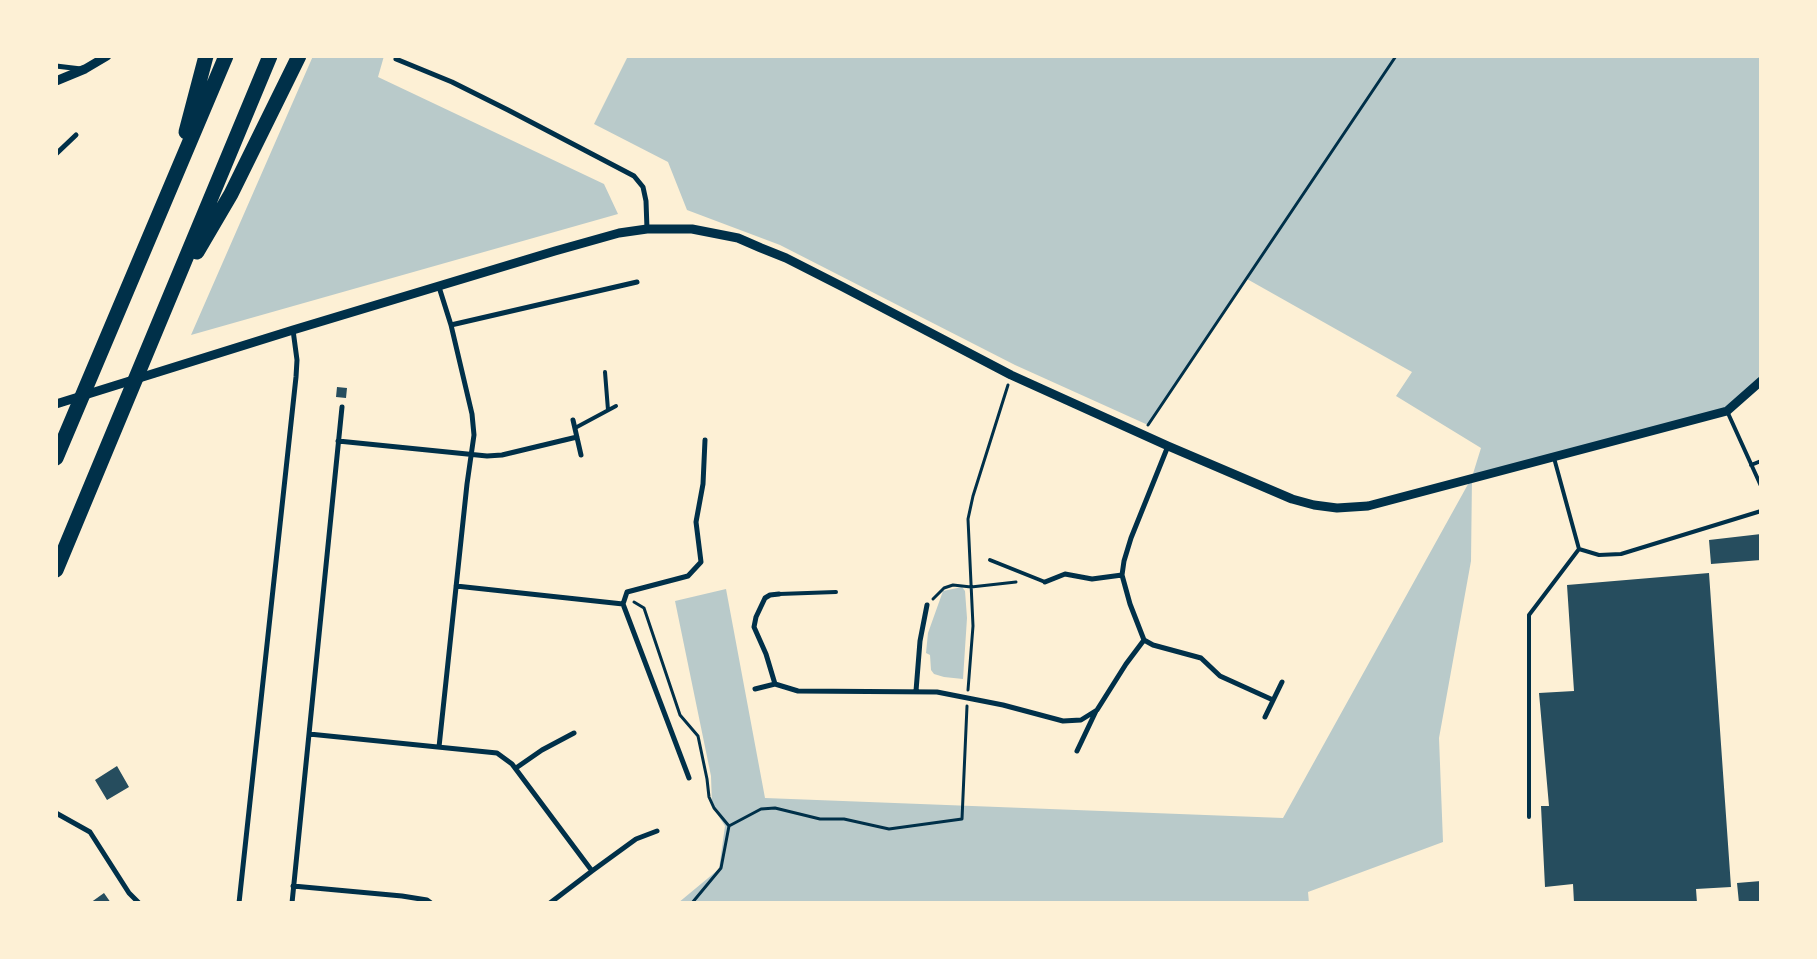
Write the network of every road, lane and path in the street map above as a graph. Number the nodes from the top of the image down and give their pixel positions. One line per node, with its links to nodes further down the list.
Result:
1 (107, 56): 9 (street)
2 (206, 56): 13 (highway)
3 (226, 56): 13 (highway)
4 (270, 56): 17 (highway)
5 (299, 56): 17 (highway)
6 (1396, 56): 29 (path)
7 (396, 59): 14 (street)
8 (56, 66): 9 (street)
9 (85, 69): 10 (street)
10 (56, 81)
11 (76, 135): 12 (street)
12 (56, 154)
13 (176, 172): 37 (highway)
14 (647, 229): 16 (street); 29 (street)
15 (637, 282): 18 (street)
16 (439, 287): 18 (street); 19 (street)
17 (168, 301): 44 (highway)
18 (451, 325): 34 (street)
19 (293, 330): 22 (street); 74 (street)
20 (606, 372): 25 (lane)
21 (1761, 381): 26 (street)
22 (56, 404)
23 (616, 406): 25 (lane)
24 (342, 407): 32 (street)
25 (608, 410): 28 (lane)
26 (1727, 411): 36 (street); 39 (lane)
27 (573, 420): 28 (street)
28 (575, 428): 30 (street)
29 (1143, 435): 33 (street)
30 (577, 437): 34 (street); 35 (street)
31 (705, 440): 51 (street)
32 (338, 442): 34 (street); 62 (street)
33 (1168, 446): 36 (street); 45 (street)
34 (471, 455): 48 (street)
35 (581, 455)
36 (1554, 456): 42 (lane)
37 (56, 458)
38 (1761, 461): 39 (lane)
39 (1751, 465): 40 (lane)
40 (1761, 486)
41 (1761, 511): 42 (lane)
42 (1579, 549): 68 (lane)
43 (990, 560): 46 (lane)
44 (56, 570)
45 (1122, 575): 47 (street); 53 (street)
46 (1039, 579): 47 (lane); 52 (path)
47 (1046, 582)
48 (456, 586): 51 (street); 63 (street)
49 (836, 592): 50 (lane)
50 (779, 594): 55 (street)
51 (623, 602): 66 (street); 69 (path)
52 (927, 605): 57 (street)
53 (1144, 640): 58 (street); 59 (street)
54 (1282, 682): 58 (street)
55 (775, 684): 56 (street); 57 (street)
56 (755, 689)
57 (916, 691): 59 (street)
58 (1273, 700): 60 (street)
59 (1097, 710): 64 (street)
60 (1265, 717)
61 (574, 733): 65 (street)
62 (309, 734): 63 (street); 72 (street)
63 (439, 747): 65 (street)
64 (1078, 751)
65 (516, 768): 71 (street)
66 (689, 778)
67 (56, 813): 73 (street)
68 (1529, 818)
69 (730, 826)
70 (657, 831): 71 (street)
71 (592, 871): 77 (street)
72 (293, 886): 75 (street); 76 (street)
73 (139, 903)
74 (239, 903)
75 (292, 903)
76 (431, 903)
77 (550, 903)

